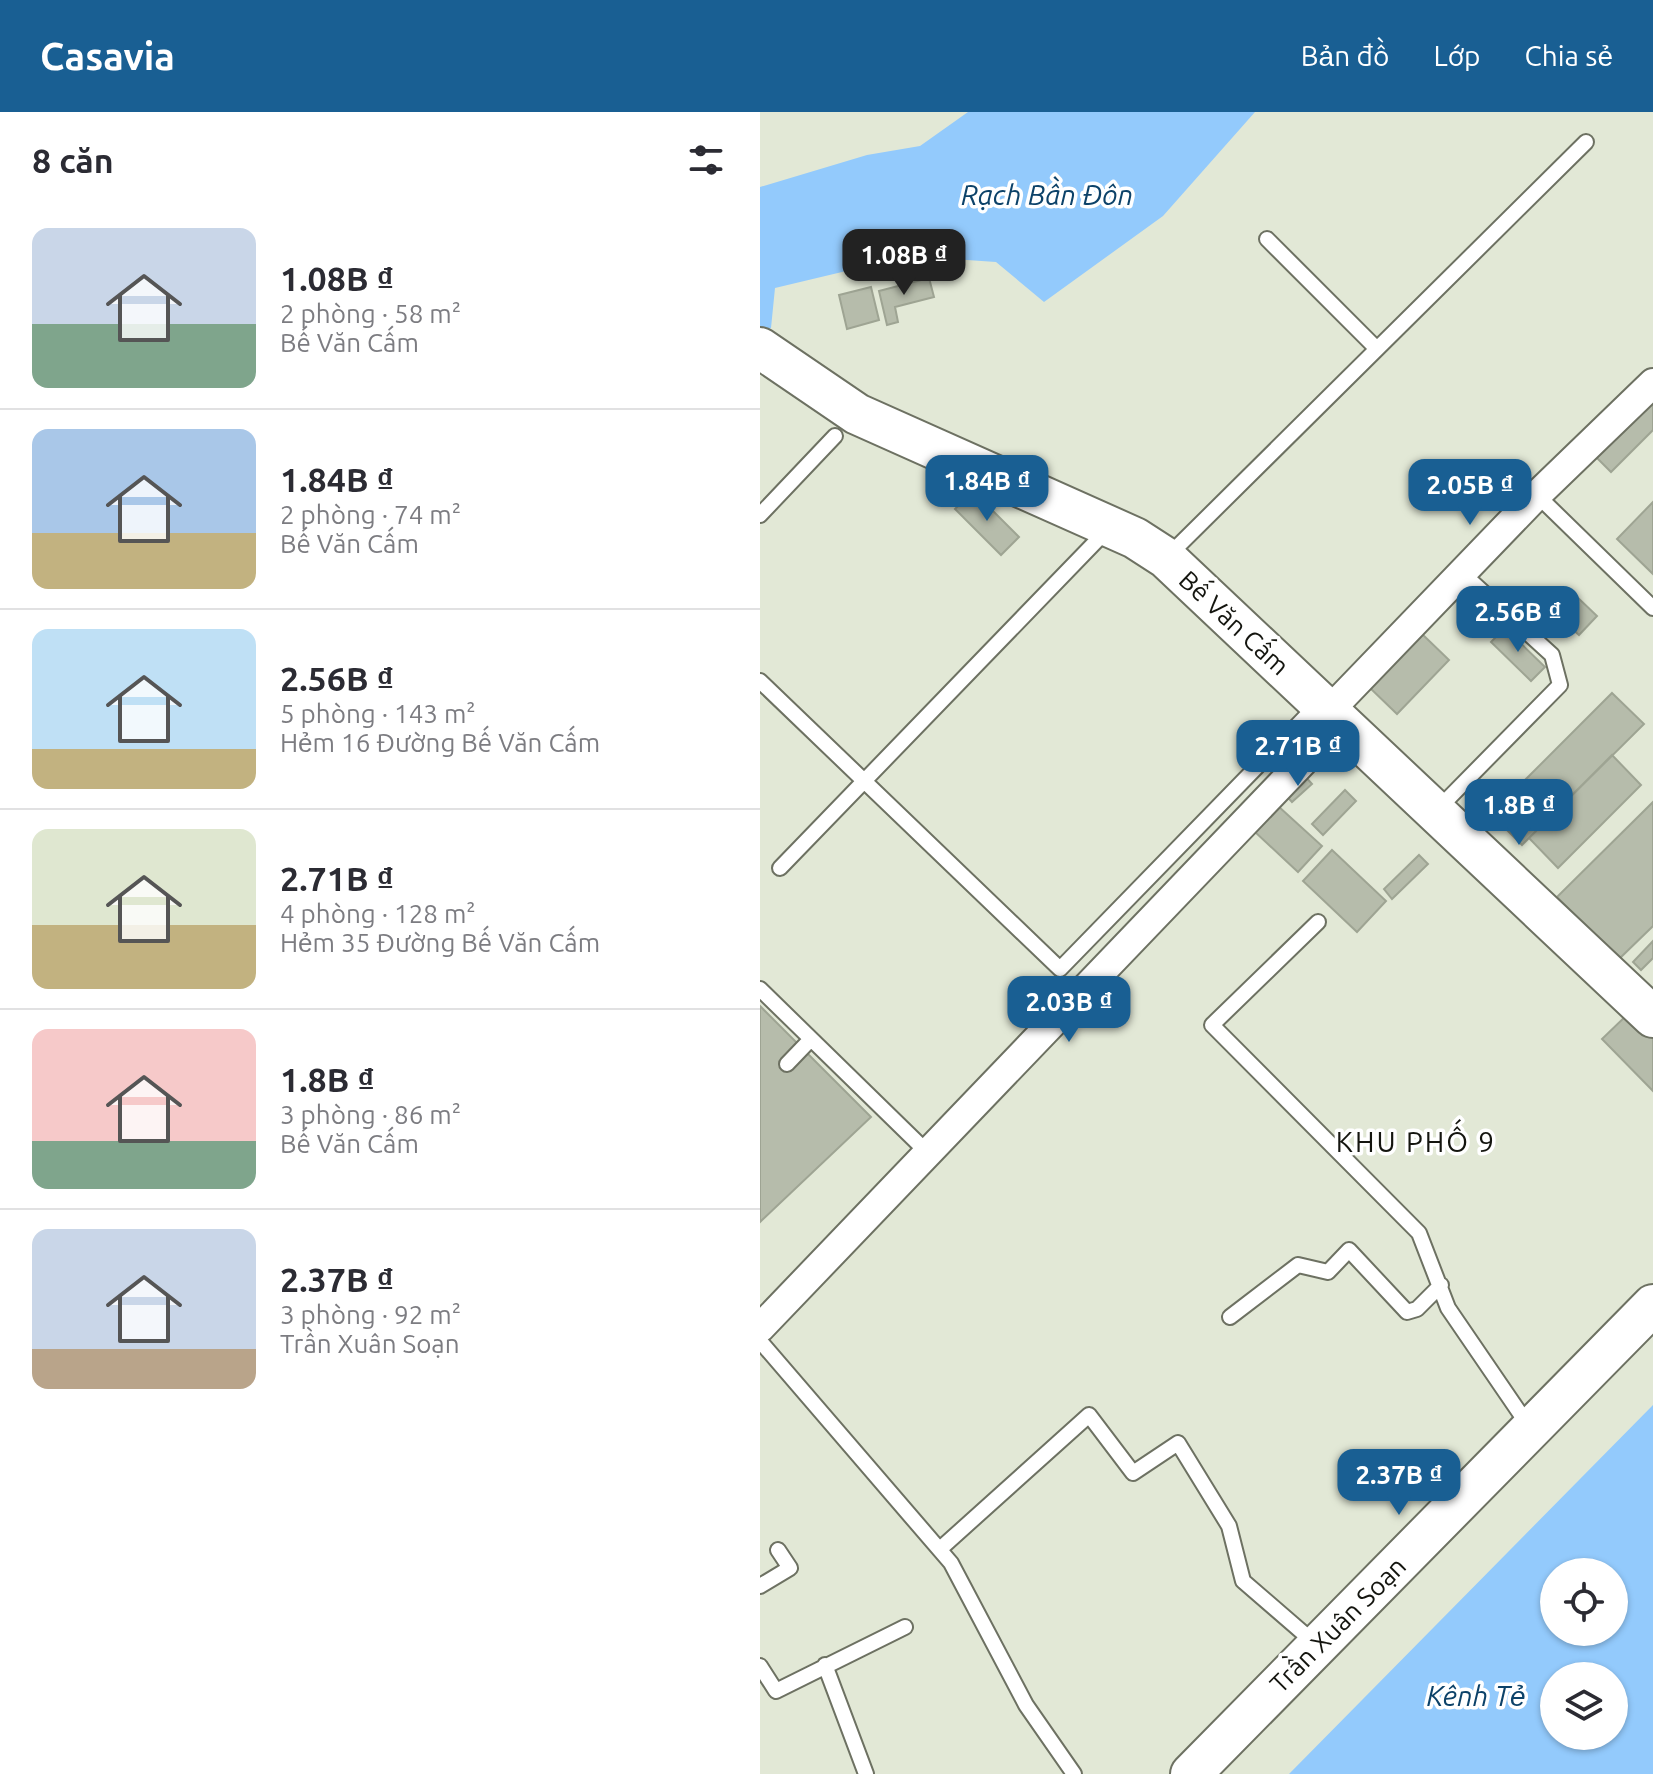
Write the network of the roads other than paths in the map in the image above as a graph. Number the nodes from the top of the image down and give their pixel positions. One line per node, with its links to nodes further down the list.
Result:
1 (1586, 142): 3 (lane)
2 (1267, 239): 3 (lane)
3 (1377, 349): 10 (lane)
4 (771, 356): 9 (street, Bế Văn Cấm)
5 (1653, 383): 7 (street)
6 (835, 436): 8 (lane)
7 (1537, 495): 11 (street); 12 (lane)
8 (760, 515)
9 (1110, 527): 10 (street, Bế Văn Cấm); 15 (lane)
10 (1166, 558): 14 (street, Bế Văn Cấm)
11 (1462, 573): 14 (street); 16 (lane)
12 (1653, 608)
13 (760, 681): 15 (lane)
14 (1329, 713): 15 (lane); 16 (street, Bế Văn Cấm); 23 (street)
15 (864, 781): 17 (lane)
16 (1435, 812): 20 (street, Bế Văn Cấm)
17 (780, 868)
18 (1318, 922): 24 (lane)
19 (760, 989): 21 (lane)
20 (1653, 1017)
21 (811, 1039): 22 (lane); 23 (lane)
22 (787, 1064)
23 (928, 1153): 27 (street)
24 (1441, 1285): 26 (lane); 29 (lane)
25 (1653, 1305): 29 (street, Trần Xuân Soạn)
26 (1230, 1317)
27 (760, 1328)
28 (760, 1341): 30 (lane)
29 (1531, 1429): 34 (street, Trần Xuân Soạn)
30 (940, 1549): 34 (lane); 38 (lane)
31 (778, 1550): 32 (lane)
32 (760, 1586)
33 (905, 1627): 35 (lane)
34 (1318, 1645): 39 (street, Trần Xuân Soạn)
35 (825, 1665): 36 (lane); 37 (lane)
36 (760, 1666)
37 (866, 1774)
38 (1074, 1774)
39 (1191, 1774)

